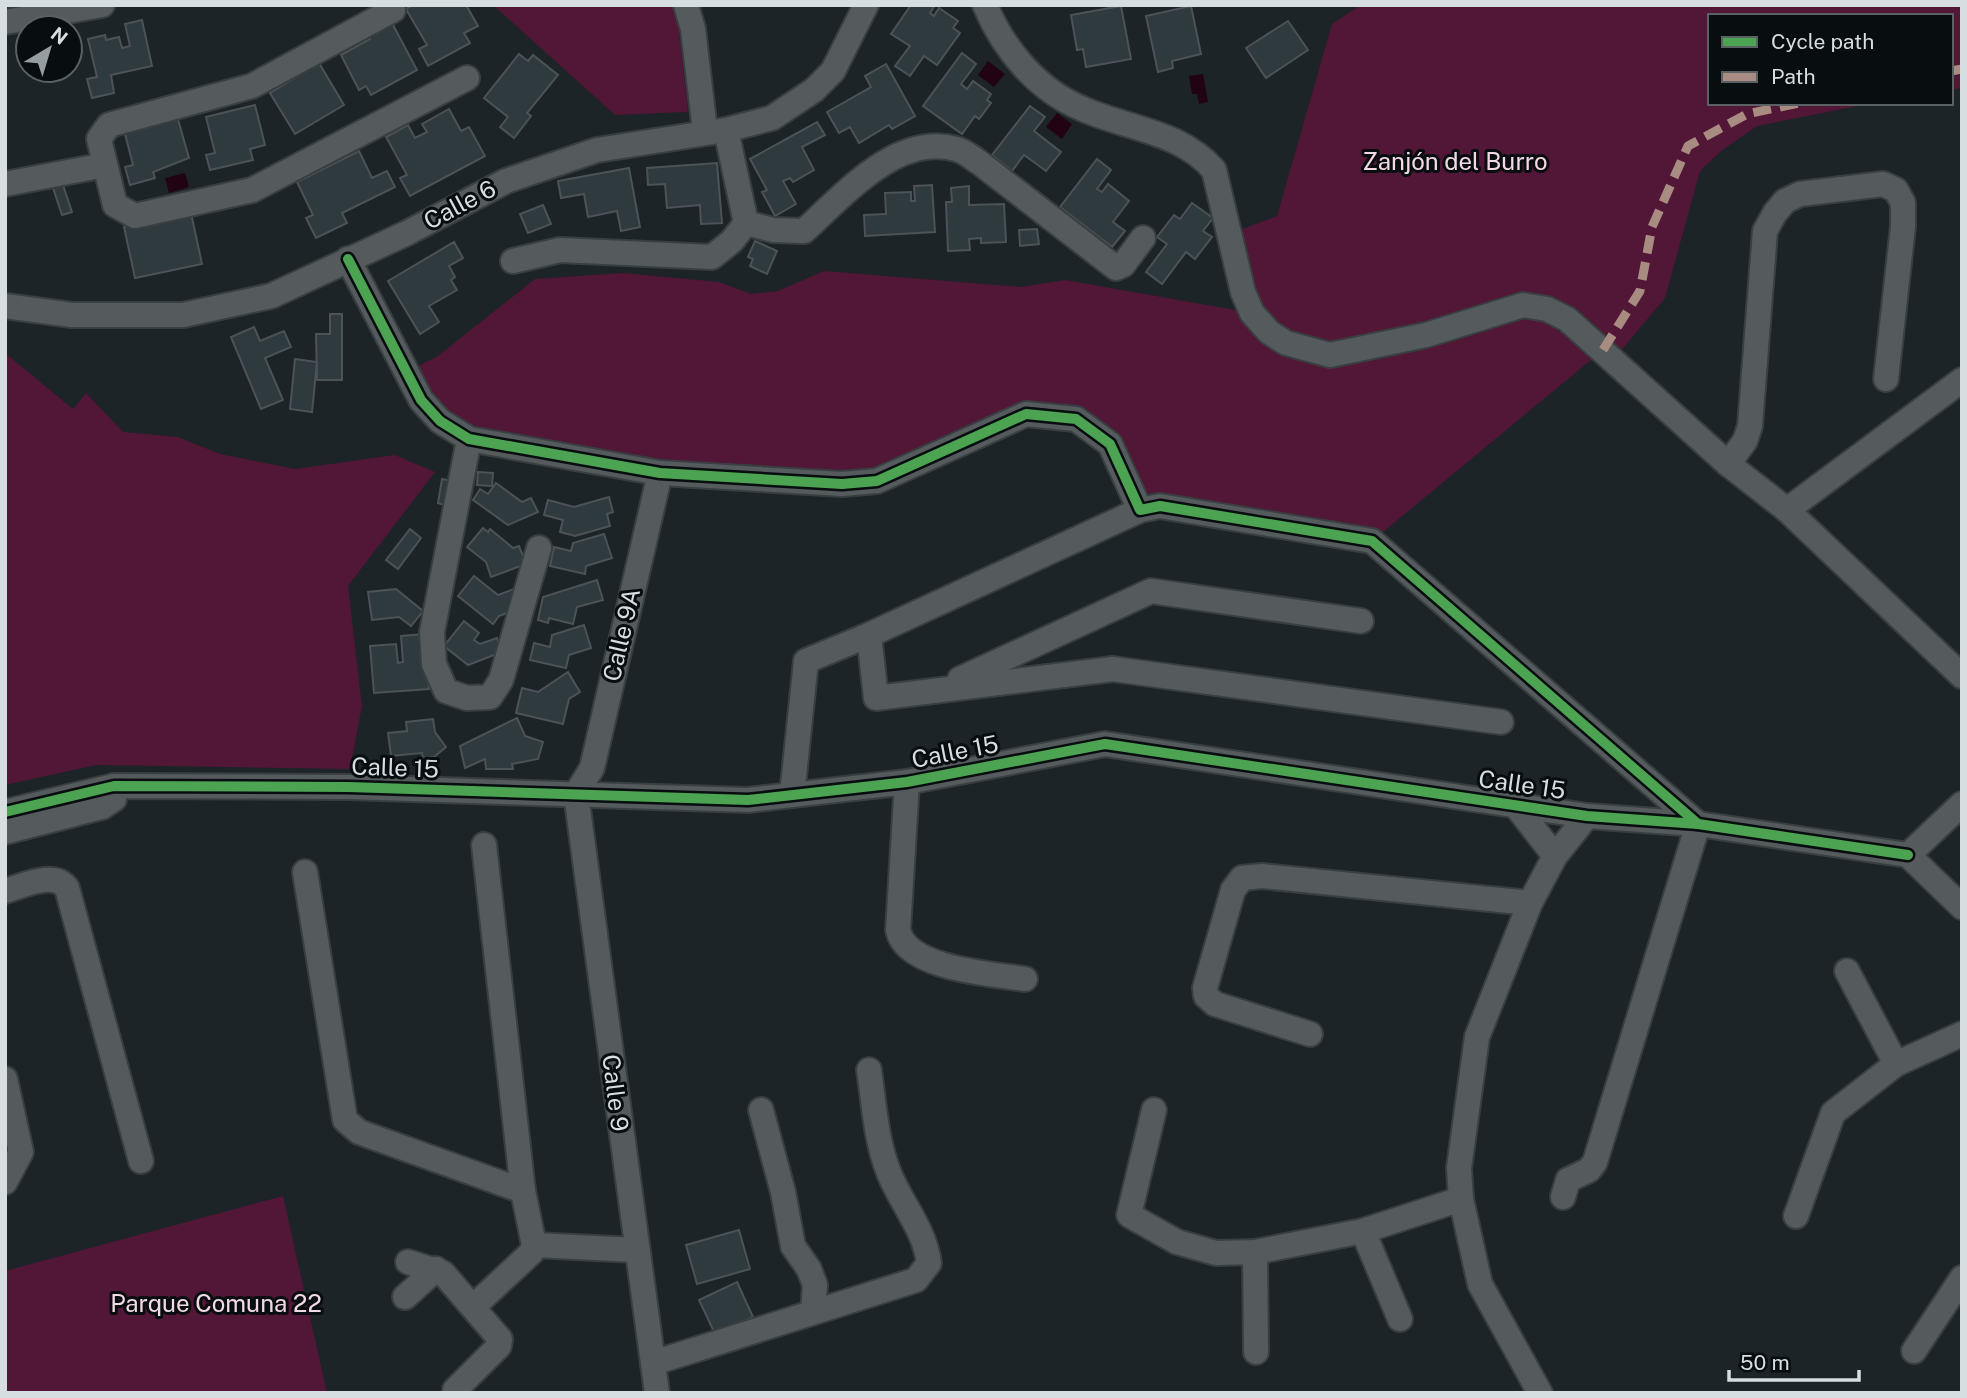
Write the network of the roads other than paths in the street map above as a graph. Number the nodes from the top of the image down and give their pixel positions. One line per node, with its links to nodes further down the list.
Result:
1 (102, 5): 6 (street)
2 (686, 5): 8 (street)
3 (866, 5): 8 (street, Calle 6)
4 (985, 5): 19 (street)
5 (393, 10): 9 (street)
6 (5, 22)
7 (467, 78): 9 (street)
8 (716, 130): 11 (street); 13 (street, Calle 6)
9 (105, 165): 10 (street)
10 (5, 184)
11 (746, 223): 12 (street); 14 (street)
12 (1143, 238)
13 (348, 258): 15 (street, Calle 6); 18 (street)
14 (513, 261)
15 (5, 306)
16 (1886, 379): 19 (street)
17 (1962, 380): 22 (street)
18 (469, 439): 20 (street); 23 (street)
19 (1728, 464): 22 (street)
20 (660, 473): 21 (street); 31 (street, Calle 9A)
21 (1140, 510): 25 (street); 37 (street)
22 (1787, 510): 26 (street)
23 (539, 548)
24 (1361, 621): 27 (street)
25 (869, 635): 27 (street); 32 (street)
26 (1962, 676)
27 (940, 688): 28 (street)
28 (1501, 722)
29 (907, 782): 32 (street, Calle 15); 34 (street, Calle 15); 47 (street)
30 (114, 786): 31 (street, Calle 15); 35 (street, Calle 15); 38 (street)
31 (576, 794): 32 (street, Calle 15); 63 (street, Calle 9)
32 (792, 794)
33 (1962, 804): 40 (street)
34 (1516, 806): 36 (street, Calle 15); 41 (street)
35 (5, 812)
36 (1587, 816): 37 (street, Calle 15); 41 (street)
37 (1698, 824): 40 (street, Calle 15); 58 (street)
38 (5, 832)
39 (484, 845): 57 (street)
40 (1908, 855): 45 (street)
41 (1555, 856): 44 (street)
42 (305, 872): 57 (street)
43 (5, 891): 55 (street)
44 (1530, 903): 48 (street); 59 (street)
45 (1962, 907)
46 (1847, 971): 50 (street)
47 (1025, 979)
48 (1310, 1034)
49 (1962, 1034): 50 (street)
50 (1896, 1064): 60 (street)
51 (869, 1070): 70 (street)
52 (5, 1079): 56 (street)
53 (761, 1110): 70 (street)
54 (1154, 1110): 64 (street)
55 (141, 1161)
56 (5, 1182)
57 (523, 1191): 62 (street)
58 (1563, 1198)
59 (1461, 1199): 61 (street); 77 (street)
60 (1796, 1216)
61 (1363, 1231): 64 (street); 71 (street)
62 (534, 1245): 63 (street); 69 (street)
63 (636, 1250): 74 (street, Calle 9)
64 (1255, 1251): 73 (street)
65 (408, 1262): 66 (street)
66 (436, 1269): 68 (street); 69 (street)
67 (1962, 1278): 72 (street)
68 (405, 1297)
69 (473, 1307): 75 (street)
70 (813, 1312): 74 (street)
71 (1400, 1319)
72 (1914, 1351)
73 (1256, 1352)
74 (653, 1363): 76 (street, Calle 9)
75 (455, 1390)
76 (657, 1393)
77 (1539, 1393)

